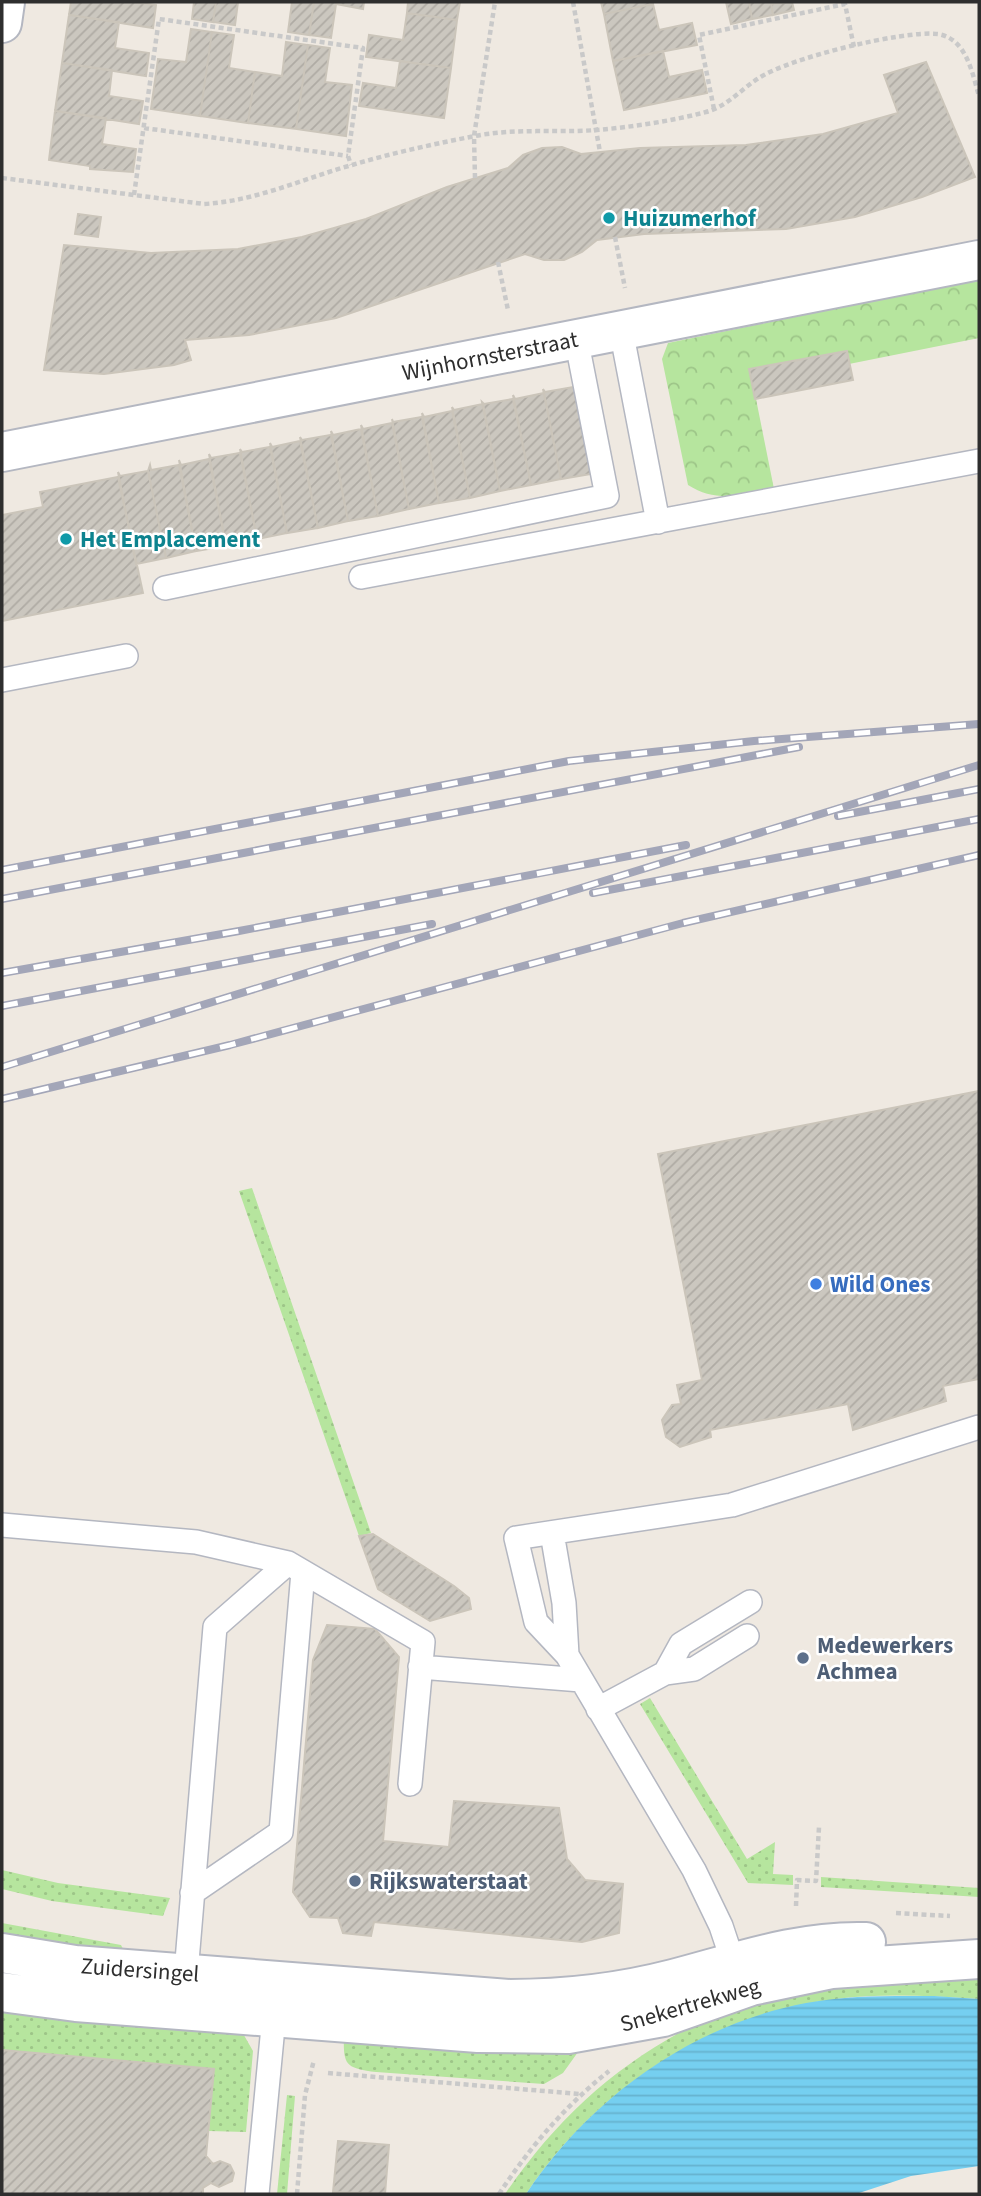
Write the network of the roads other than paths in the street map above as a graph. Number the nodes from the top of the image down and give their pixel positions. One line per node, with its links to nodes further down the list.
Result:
1 (5, 2): 2 (main road)
2 (2, 23)
3 (979, 260): 4 (main road, Wijnhornsterstraat)
4 (621, 330): 5 (main road, Wijnhornsterstraat); 8 (lane)
5 (576, 338): 6 (main road, Wijnhornsterstraat); 10 (lane)
6 (2, 452)
7 (979, 461): 8 (lane)
8 (658, 522): 9 (lane)
9 (361, 577)
10 (165, 588)
11 (126, 656): 12 (lane)
12 (2, 680)
13 (979, 1427): 15 (lane)
14 (2, 1525): 16 (lane)
15 (552, 1533): 19 (lane); 19 (lane)
16 (295, 1567): 20 (lane); 25 (lane); 25 (lane)
17 (750, 1602): 21 (lane)
18 (747, 1636): 21 (lane)
19 (567, 1655): 22 (lane)
20 (421, 1668): 22 (lane); 24 (lane)
21 (665, 1672): 23 (lane)
22 (582, 1680): 23 (lane)
23 (598, 1709): 28 (lane)
24 (410, 1784)
25 (192, 1893): 29 (lane)
26 (2, 1953): 29 (main road, Zuidersingel)
27 (979, 1958): 28 (main road, Snekertrekweg)
28 (737, 1975): 31 (main road, Snekertrekweg)
29 (185, 1991): 30 (main road, Zuidersingel); 31 (main road, Zuidersingel)
30 (2, 1992)
31 (276, 1999): 32 (lane)
32 (257, 2194)

